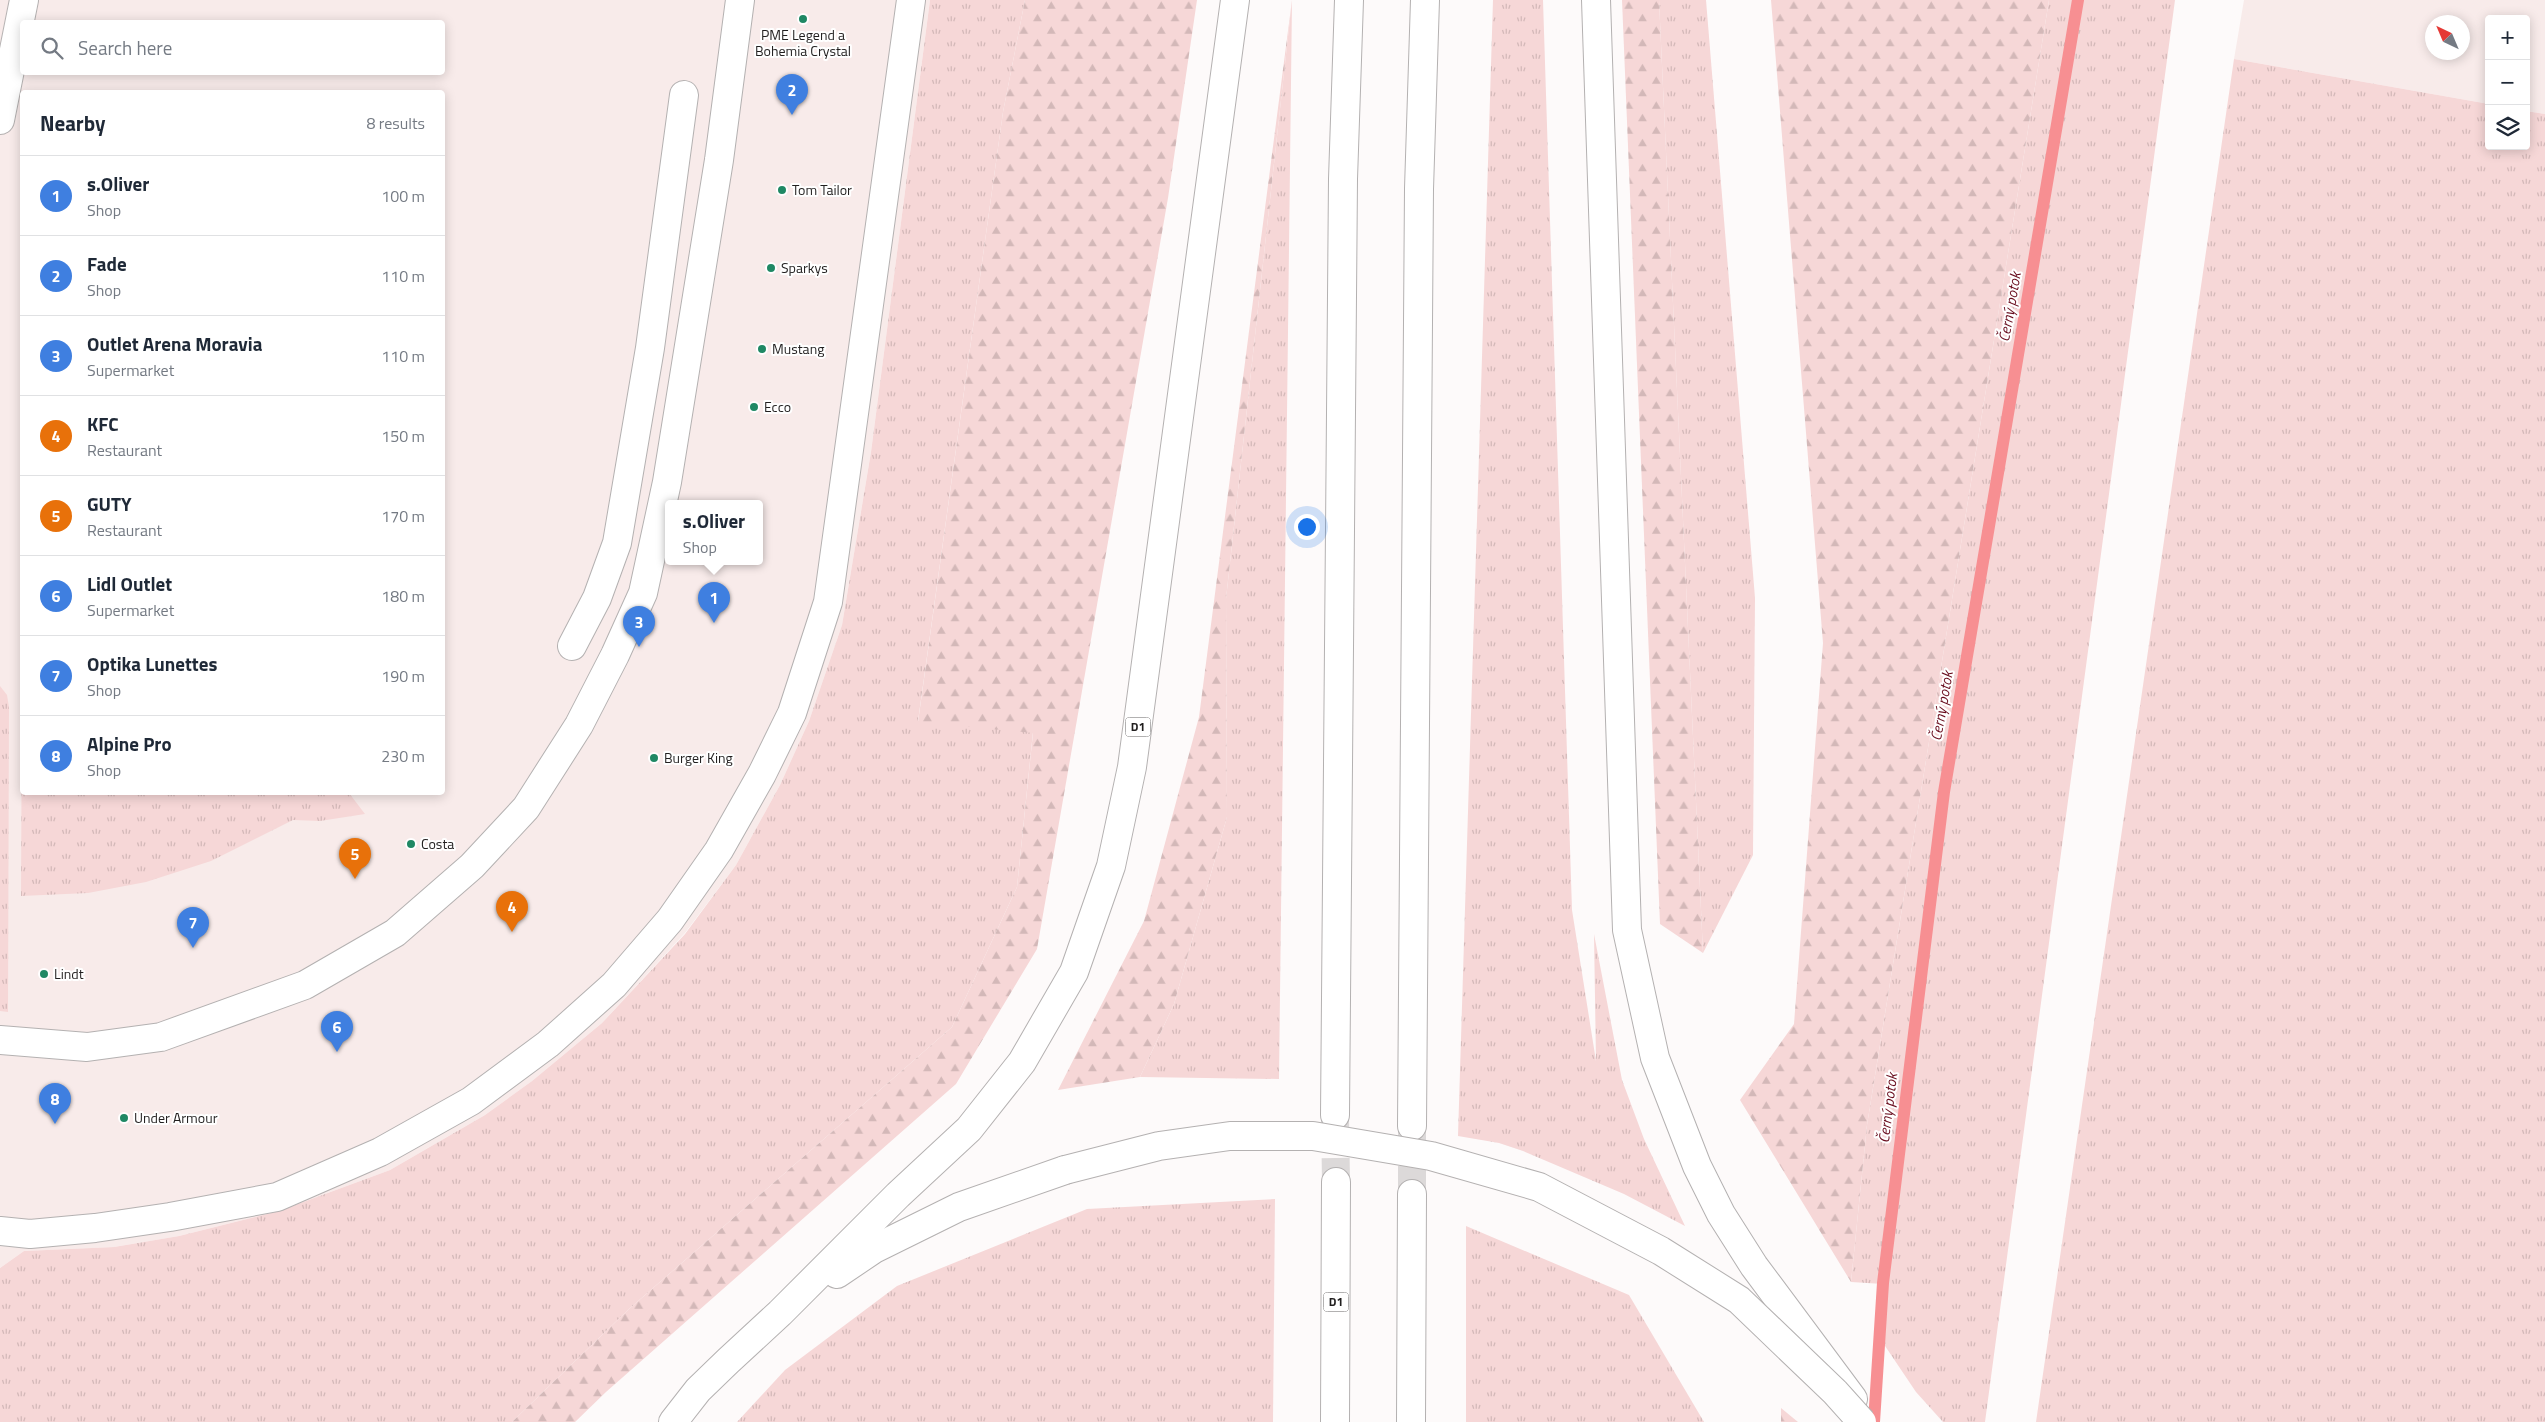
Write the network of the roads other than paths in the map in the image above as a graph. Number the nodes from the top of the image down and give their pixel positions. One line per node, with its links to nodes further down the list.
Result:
1 (24, 0): 8 (main road)
2 (740, 0): 12 (main road)
3 (911, 0): 17 (main road)
4 (1236, 0): 18 (main road, D1)
5 (1349, 0): 13 (main road)
6 (1425, 0): 14 (main road)
7 (1596, 0): 25 (main road)
8 (13, 35): 10 (main road)
9 (684, 95): 11 (main road)
10 (0, 120)
11 (572, 646)
12 (0, 1040)
13 (1335, 1115)
14 (1412, 1126)
15 (1336, 1182): 22 (main road, D1)
16 (1412, 1194): 23 (main road)
17 (0, 1231)
18 (780, 1313): 19 (main road); 24 (main road, bridge)
19 (698, 1390): 20 (main road); 21 (main road)
20 (660, 1422)
21 (673, 1422)
22 (1335, 1422)
23 (1411, 1422)
24 (1862, 1422)
25 (1870, 1422)

